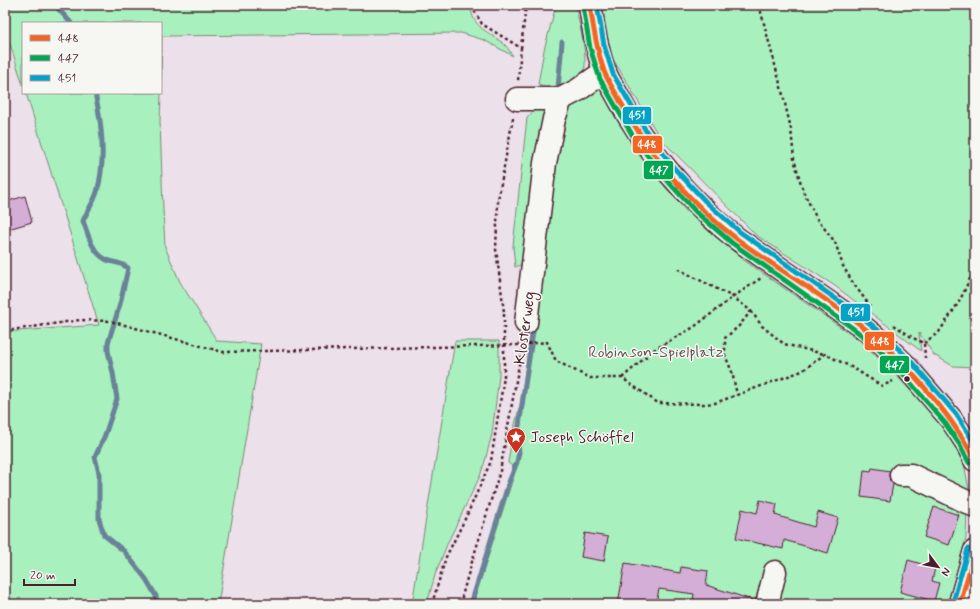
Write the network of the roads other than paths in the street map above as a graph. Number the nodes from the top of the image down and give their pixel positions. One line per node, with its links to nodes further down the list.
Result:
1 (590, 5): 2 (street)
2 (605, 71): 4 (street); 6 (street)
3 (517, 99): 4 (street)
4 (561, 99): 5 (street, Klosterweg)
5 (524, 333)
6 (975, 460)
7 (901, 475): 8 (street)
8 (975, 506)
9 (975, 551): 12 (street)
10 (775, 572): 11 (street)
11 (768, 604)
12 (960, 604)

